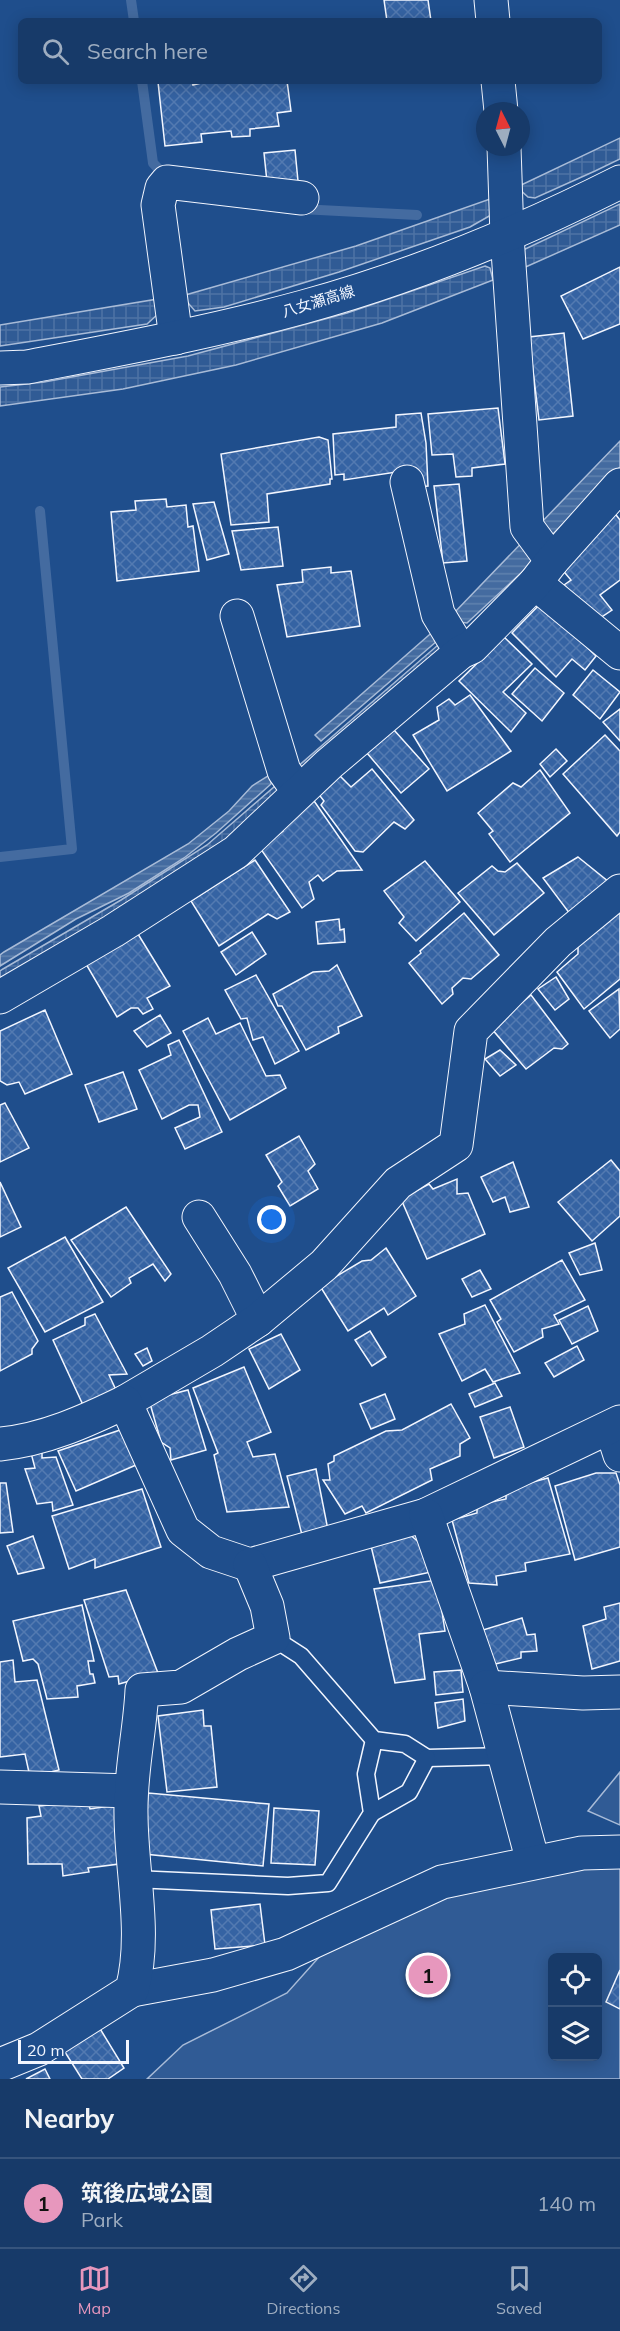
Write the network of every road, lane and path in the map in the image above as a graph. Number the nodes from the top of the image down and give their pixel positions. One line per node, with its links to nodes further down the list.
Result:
1 (491, 0): 2 (street)
2 (493, 18)
3 (498, 84): 4 (street)
4 (500, 102)
5 (504, 156): 8 (street)
6 (620, 182): 8 (street, 八女瀬高線)
7 (302, 198): 9 (street)
8 (507, 236): 9 (street, 八女瀬高線); 13 (street)
9 (176, 338): 10 (street, 八女瀬高線)
10 (0, 368)
11 (407, 482): 15 (street)
12 (620, 485): 13 (street)
13 (543, 572): 15 (street); 16 (street)
14 (237, 616): 17 (street)
15 (461, 652): 17 (street)
16 (620, 653)
17 (299, 792): 19 (street)
18 (620, 891): 21 (street)
19 (0, 997)
20 (199, 1216): 21 (street)
21 (258, 1320): 22 (street)
22 (126, 1402): 24 (street); 26 (street)
23 (617, 1435): 25 (street)
24 (0, 1444)
25 (426, 1515): 26 (street); 28 (street)
26 (250, 1565): 27 (street)
27 (273, 1638): 30 (lane); 34 (street)
28 (486, 1687): 29 (street); 31 (street)
29 (620, 1692)
30 (374, 1740): 32 (lane); 35 (lane)
31 (507, 1756): 32 (lane); 37 (street)
32 (427, 1758): 35 (lane)
33 (0, 1787): 34 (street)
34 (131, 1791): 38 (street)
35 (372, 1813): 38 (lane)
36 (620, 1852): 37 (street)
37 (533, 1862): 39 (street)
38 (134, 1879): 39 (street)
39 (132, 1990): 40 (street)
40 (0, 2065)

